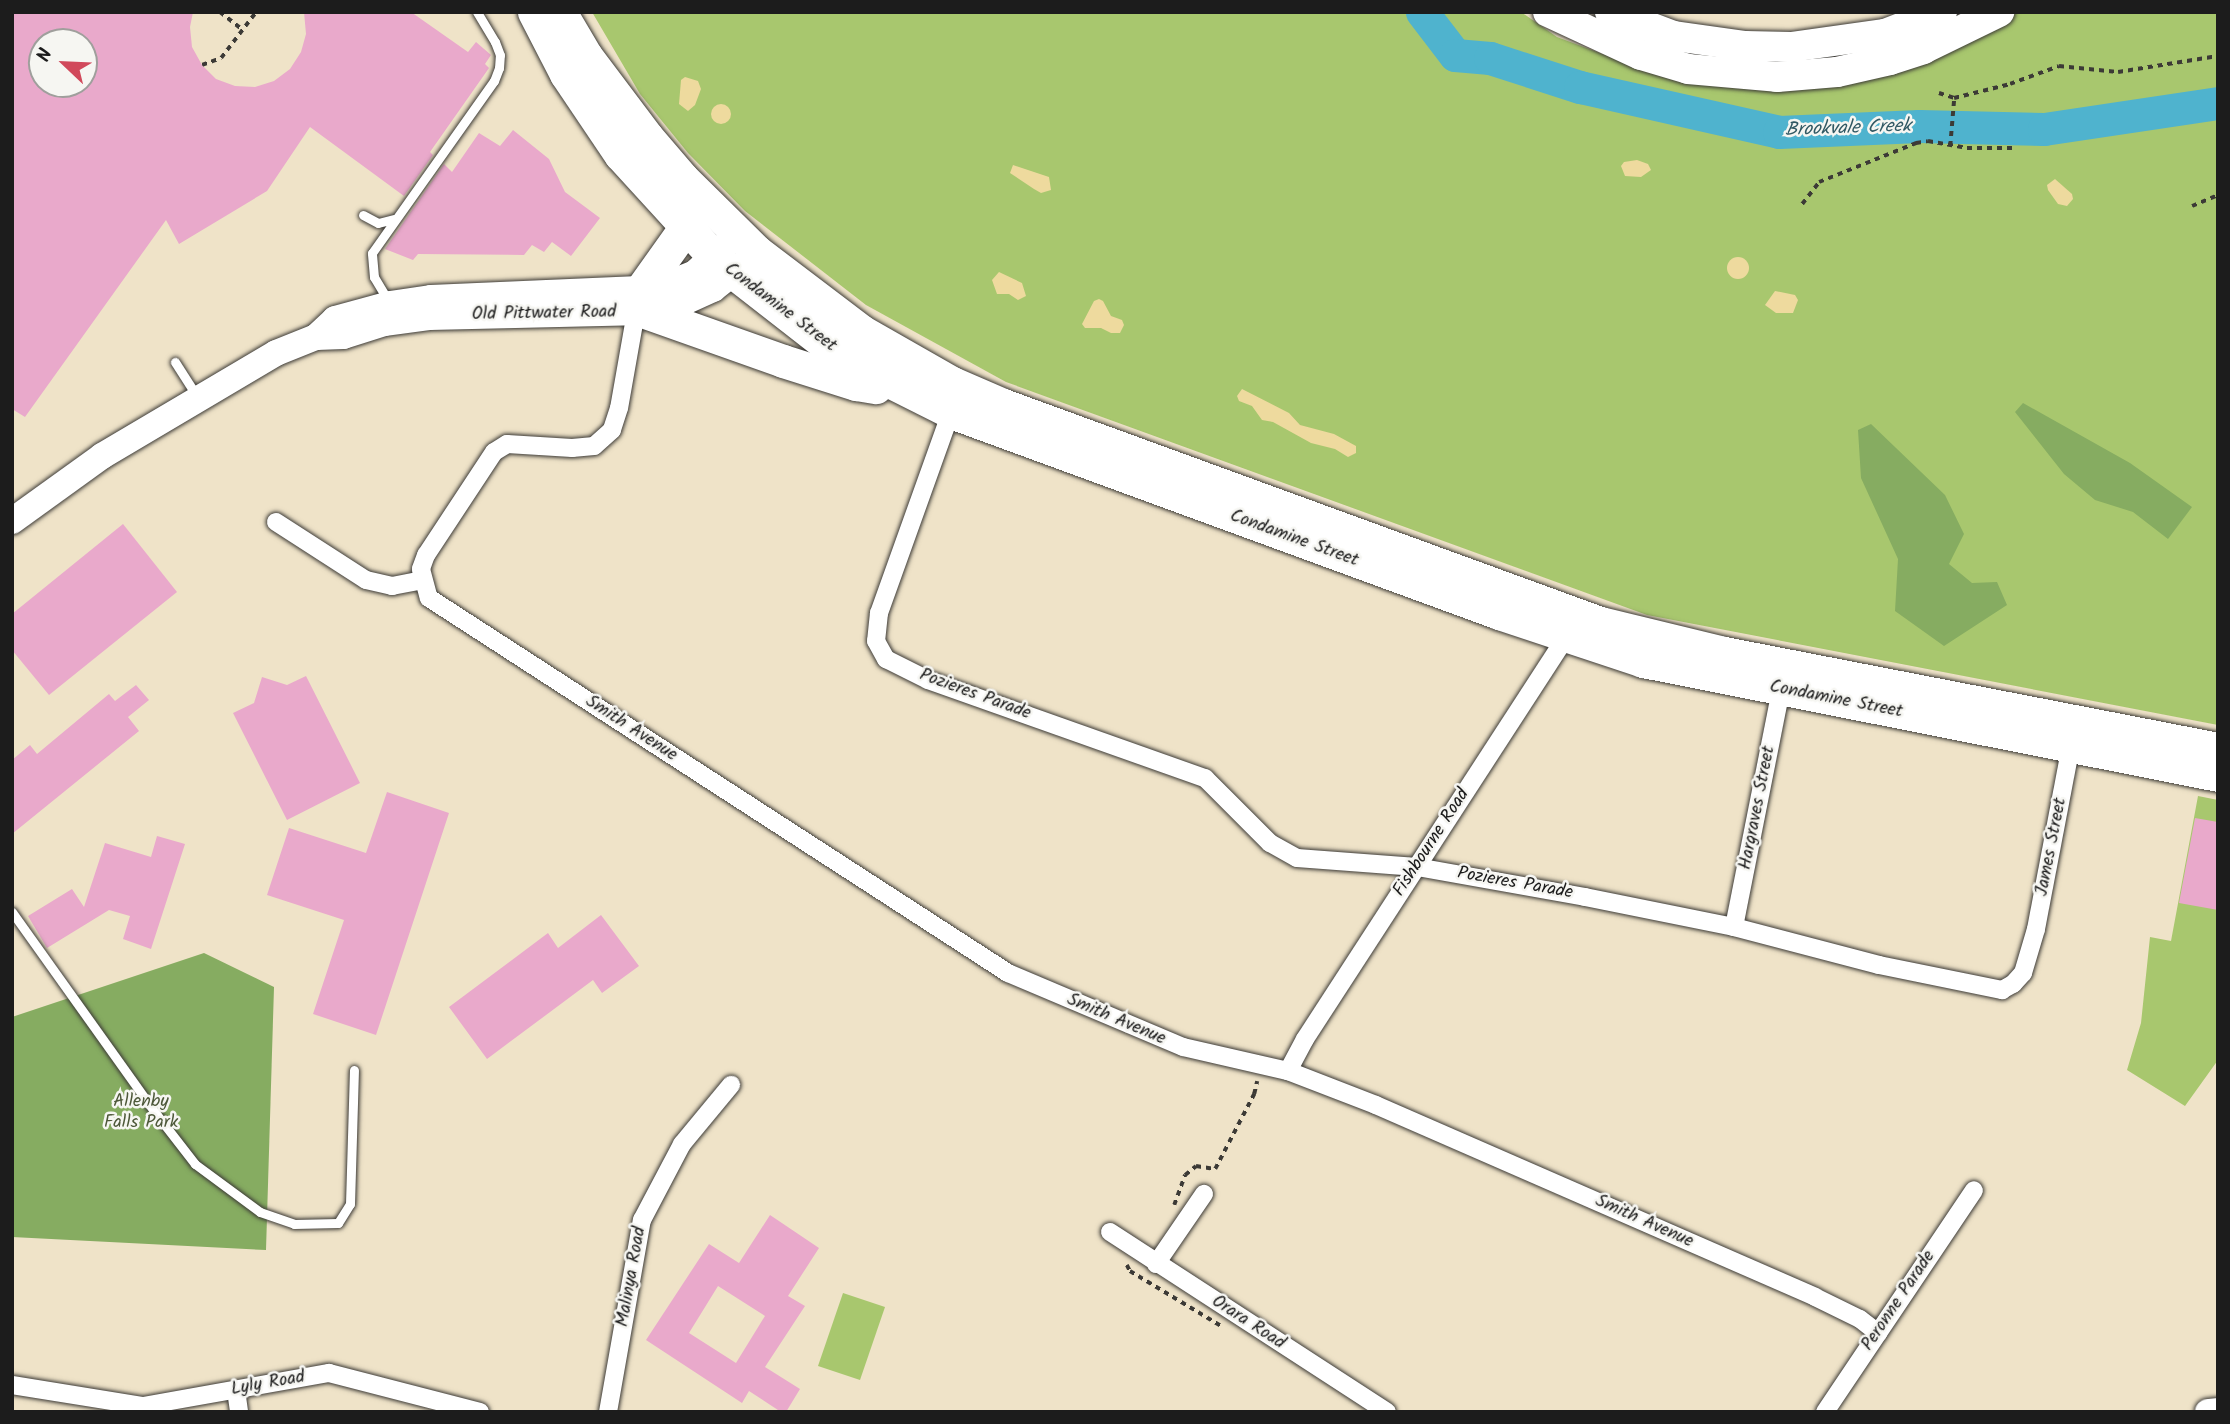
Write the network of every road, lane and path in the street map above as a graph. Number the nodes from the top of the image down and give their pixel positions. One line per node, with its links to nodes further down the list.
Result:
1 (220, 12): 10 (path)
2 (256, 12): 10 (path)
3 (477, 12): 21 (lane)
4 (534, 12): 22 (highway, Condamine Street)
5 (560, 12): 23 (highway, Condamine Street)
6 (1548, 12): 9 (main road)
7 (1610, 12): 9 (main road)
8 (1999, 12): 9 (main road)
9 (1948, 19)
10 (243, 30): 12 (path)
11 (2218, 56): 14 (path)
12 (202, 65)
13 (1939, 93): 14 (path)
14 (1954, 98): 15 (path)
15 (1950, 146): 16 (path); 18 (path)
16 (2012, 148)
17 (2218, 195): 19 (path)
18 (1802, 204)
19 (2192, 205)
20 (363, 215): 21 (lane)
21 (396, 219): 24 (lane)
22 (685, 228): 23 (highway, Condamine Street); 25 (highway)
23 (736, 254): 25 (street, Old Pittwater Road); 28 (highway, Condamine Street); 34 (highway, Condamine Street)
24 (390, 304): 25 (street, Old Pittwater Road); 26 (street, Old Pittwater Road)
25 (641, 305): 26 (street, Old Pittwater Road); 28 (highway); 33 (street)
26 (316, 337): 29 (street, Old Pittwater Road)
27 (175, 362): 29 (lane)
28 (910, 392): 30 (highway, Condamine Street)
29 (199, 400): 31 (street, Old Pittwater Road)
30 (951, 412): 34 (highway, Condamine Street); 39 (street, Pozieres Parade)
31 (12, 521)
32 (275, 522): 33 (street)
33 (422, 580): 43 (street, Smith Avenue)
34 (1572, 626): 35 (highway, Condamine Street); 36 (highway, Condamine Street); 39 (street, Fishbourne Road)
35 (1781, 690): 36 (highway, Condamine Street); 41 (street, Hargraves Street)
36 (2073, 733): 37 (highway, Condamine Street); 38 (highway, Condamine Street); 42 (street, James Street)
37 (2218, 749)
38 (2218, 775)
39 (1417, 867): 41 (street, Pozieres Parade); 45 (street, Fishbourne Road)
40 (12, 912): 44 (lane)
41 (1734, 927): 42 (street, Pozieres Parade)
42 (2023, 973)
43 (1261, 1066): 45 (street, Smith Avenue); 47 (path)
44 (354, 1070)
45 (1288, 1071): 52 (street, Smith Avenue)
46 (730, 1085): 58 (street, Malinya Road)
47 (1215, 1169)
48 (1973, 1190): 52 (street, Peronne Parade)
49 (1204, 1194): 51 (street)
50 (1110, 1232): 51 (street, Orara Road)
51 (1156, 1264): 59 (street, Orara Road)
52 (1878, 1333): 60 (street, Peronne Parade)
53 (12, 1385): 54 (street, Lyly Road)
54 (236, 1390): 56 (street); 57 (street, Lyly Road)
55 (2218, 1411): 61 (street)
56 (239, 1412)
57 (480, 1412)
58 (608, 1412)
59 (1387, 1412)
60 (1825, 1412)
61 (2208, 1412)

